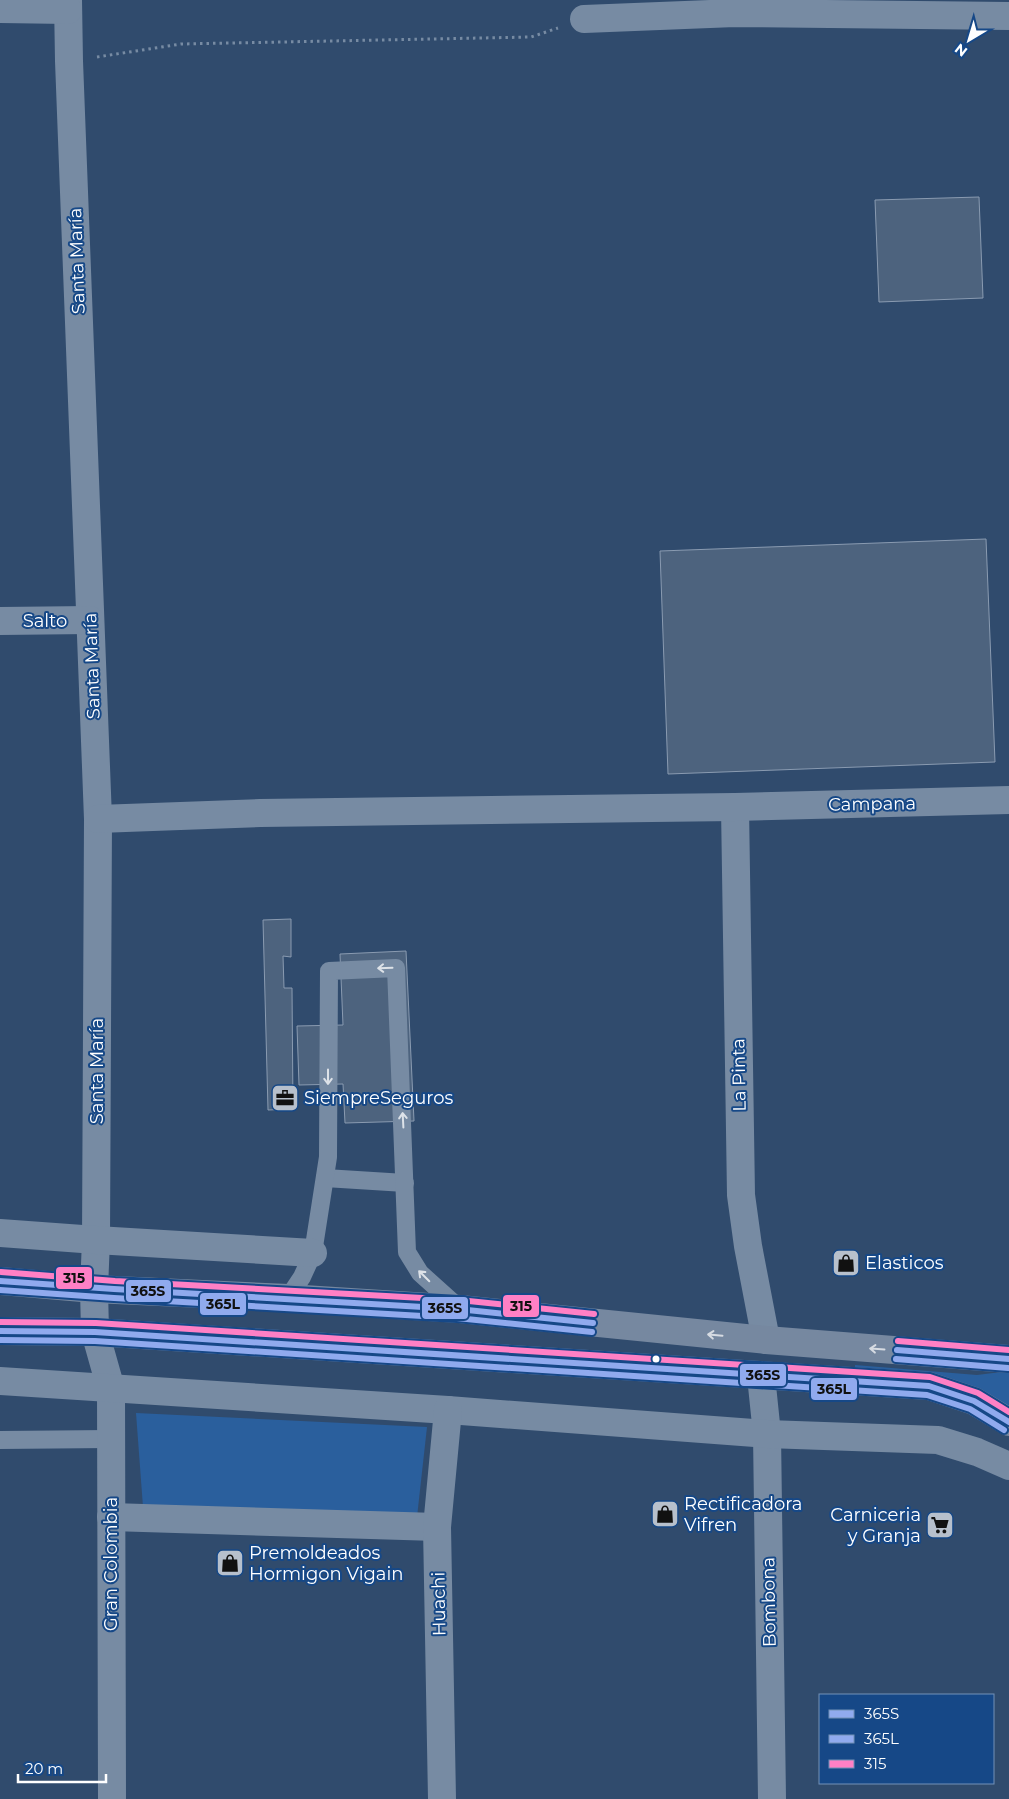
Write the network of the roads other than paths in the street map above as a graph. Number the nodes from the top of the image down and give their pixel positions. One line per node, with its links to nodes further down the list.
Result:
1 (68, 5): 3 (street); 6 (street, Santa María)
2 (735, 7): 4 (street); 5 (street)
3 (0, 8)
4 (1009, 16)
5 (584, 19)
6 (90, 620): 7 (street, Salto); 10 (street, Santa María)
7 (0, 621)
8 (1009, 800): 9 (street, Campana)
9 (735, 807): 10 (street, Campana); 22 (street, La Pinta)
10 (98, 819): 14 (street, Santa María)
11 (325, 1178): 12 (lane); 12 (lane, one-way to 11); 15 (lane)
12 (405, 1183): 19 (lane, one-way to 12)
13 (0, 1233): 14 (street)
14 (96, 1240): 15 (street); 17 (street, Santa María)
15 (313, 1253): 18 (lane)
16 (0, 1280): 17 (main road)
17 (94, 1289): 18 (main road); 21 (street, Santa María)
18 (288, 1298): 19 (main road)
19 (460, 1309): 22 (main road, one-way to 19)
20 (0, 1331): 21 (main road)
21 (95, 1332): 24 (main road); 26 (street, Gran Colombia)
22 (766, 1340): 23 (main road, one-way to 22)
23 (1009, 1359)
24 (761, 1376): 28 (main road); 29 (street, Bombona)
25 (0, 1381): 26 (street)
26 (110, 1389): 27 (street); 30 (street, Gran Colombia)
27 (448, 1410): 29 (street); 34 (street, Huachi)
28 (1009, 1422)
29 (767, 1434): 32 (street); 37 (street, Bombona)
30 (110, 1439): 31 (lane); 33 (street, Gran Colombia)
31 (0, 1440)
32 (1009, 1466)
33 (111, 1517): 34 (street); 35 (street, Gran Colombia)
34 (437, 1527): 36 (street, Huachi)
35 (112, 1799)
36 (442, 1799)
37 (772, 1799)

